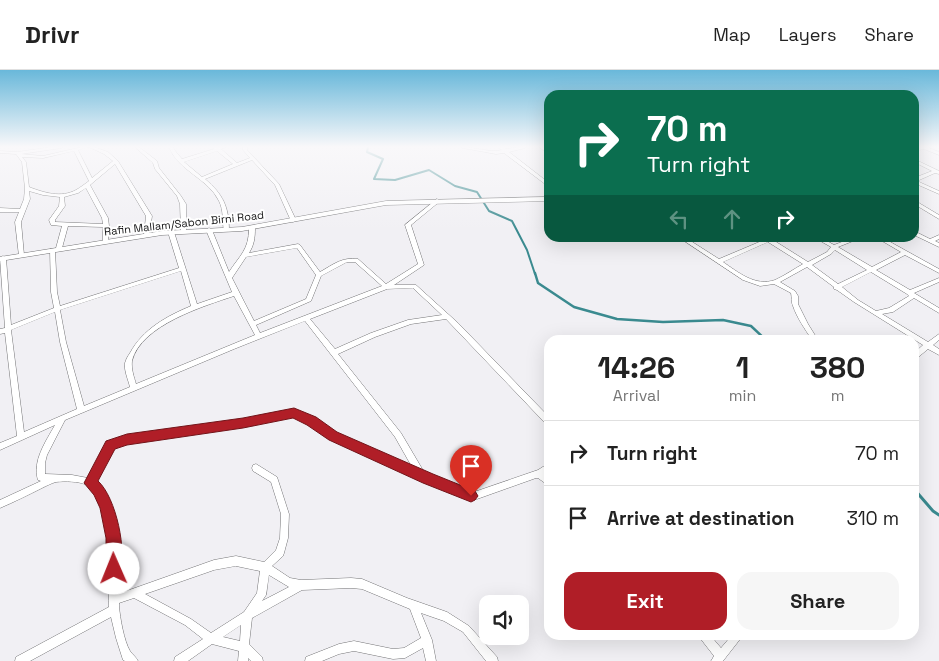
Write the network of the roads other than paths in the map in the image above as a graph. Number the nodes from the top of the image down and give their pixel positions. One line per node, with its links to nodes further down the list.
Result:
1 (26, 175): 12 (street)
2 (86, 175): 10 (street)
3 (99, 175): 10 (street)
4 (124, 175): 29 (street)
5 (162, 175): 27 (street)
6 (196, 175): 9 (street)
7 (212, 175): 9 (street)
8 (268, 175): 21 (street)
9 (201, 179): 26 (street)
10 (89, 182): 14 (street); 23 (street)
11 (919, 183): 13 (street)
12 (27, 188): 14 (street); 19 (street)
13 (939, 193)
14 (62, 197): 22 (street)
15 (544, 199): 16 (street, Rafin Mallam/Sabon Birni Road)
16 (437, 201): 21 (street, Rafin Mallam/Sabon Birni Road); 57 (street)
17 (919, 205): 20 (street)
18 (0, 210): 19 (street)
19 (22, 211): 44 (street)
20 (939, 217)
21 (293, 220): 24 (street, Rafin Mallam/Sabon Birni Road)
22 (65, 226): 23 (street); 42 (street)
23 (106, 226): 32 (street)
24 (252, 228): 26 (street, Rafin Mallam/Sabon Birni Road); 45 (street)
25 (209, 230): 26 (street, Rafin Mallam/Sabon Birni Road); 27 (street, Rafin Mallam/Sabon Birni Road); 54 (street)
26 (226, 230)
27 (184, 231): 28 (street, Rafin Mallam/Sabon Birni Road)
28 (171, 232): 29 (street, Rafin Mallam/Sabon Birni Road); 49 (street)
29 (147, 235): 32 (street, Rafin Mallam/Sabon Birni Road)
30 (919, 236): 33 (street)
31 (939, 237): 33 (street)
32 (106, 241): 42 (street, Rafin Mallam/Sabon Birni Road)
33 (930, 241): 40 (street)
34 (689, 242): 47 (street)
35 (760, 242): 47 (street)
36 (775, 242): 48 (street)
37 (826, 242): 41 (street)
38 (846, 242): 41 (street)
39 (887, 242): 43 (street)
40 (939, 246)
41 (834, 247): 48 (street); 50 (street)
42 (56, 249): 44 (street, Rafin Mallam/Sabon Birni Road); 62 (street)
43 (906, 252): 50 (street); 51 (street)
44 (21, 255): 46 (street, Rafin Mallam/Sabon Birni Road)
45 (243, 256): 52 (street); 54 (street)
46 (1, 259): 53 (street)
47 (720, 261): 56 (street)
48 (806, 264): 56 (street); 58 (street)
49 (182, 269): 61 (street); 62 (street)
50 (871, 270): 58 (street); 60 (street)
51 (939, 271)
52 (319, 275): 57 (street); 67 (street)
53 (2, 278): 68 (street)
54 (229, 278): 59 (street)
55 (939, 280): 60 (street)
56 (775, 282): 70 (street)
57 (386, 287): 65 (street); 66 (street)
58 (836, 288): 64 (street)
59 (236, 294): 61 (street); 67 (street)
60 (911, 295): 63 (street); 64 (street)
61 (195, 308): 79 (street)
62 (57, 309): 68 (street); 80 (street)
63 (939, 311)
64 (875, 313): 71 (street)
65 (448, 317): 78 (street); 81 (street)
66 (306, 318): 73 (street); 78 (street)
67 (252, 324): 73 (street)
68 (8, 330): 69 (street); 83 (street)
69 (0, 332)
70 (812, 335)
71 (911, 335)
72 (939, 336): 75 (street)
73 (259, 337): 79 (street)
74 (919, 340): 75 (street)
75 (927, 345): 76 (street); 77 (street)
76 (919, 352)
77 (939, 352)
78 (333, 354): 88 (street)
79 (134, 388): 80 (street)
80 (81, 410): 82 (street)
81 (544, 416)
82 (63, 418): 83 (street); 90 (street)
83 (21, 437): 84 (street)
84 (0, 446)
85 (256, 468): 93 (street)
86 (544, 470): 87 (street)
87 (540, 474): 88 (street); 89 (street)
88 (421, 475): 91 (street)
89 (544, 478)
90 (51, 480): 91 (street); 92 (street)
91 (90, 483): 96 (street)
92 (0, 504)
93 (265, 567): 94 (street); 95 (street); 98 (street)
94 (301, 585): 97 (street); 98 (street)
95 (134, 593): 96 (street); 99 (street)
96 (114, 604): 105 (street); 106 (street)
97 (414, 605): 100 (street); 112 (street)
98 (247, 615): 99 (street); 103 (street)
99 (211, 639): 103 (street); 107 (street)
100 (427, 640): 110 (street); 111 (street)
101 (706, 640): 104 (street)
102 (734, 640): 104 (street)
103 (246, 648): 108 (street); 109 (street)
104 (719, 659)
105 (20, 661)
106 (133, 661)
107 (179, 661)
108 (244, 661)
109 (258, 661)
110 (310, 661)
111 (430, 661)
112 (493, 661)

